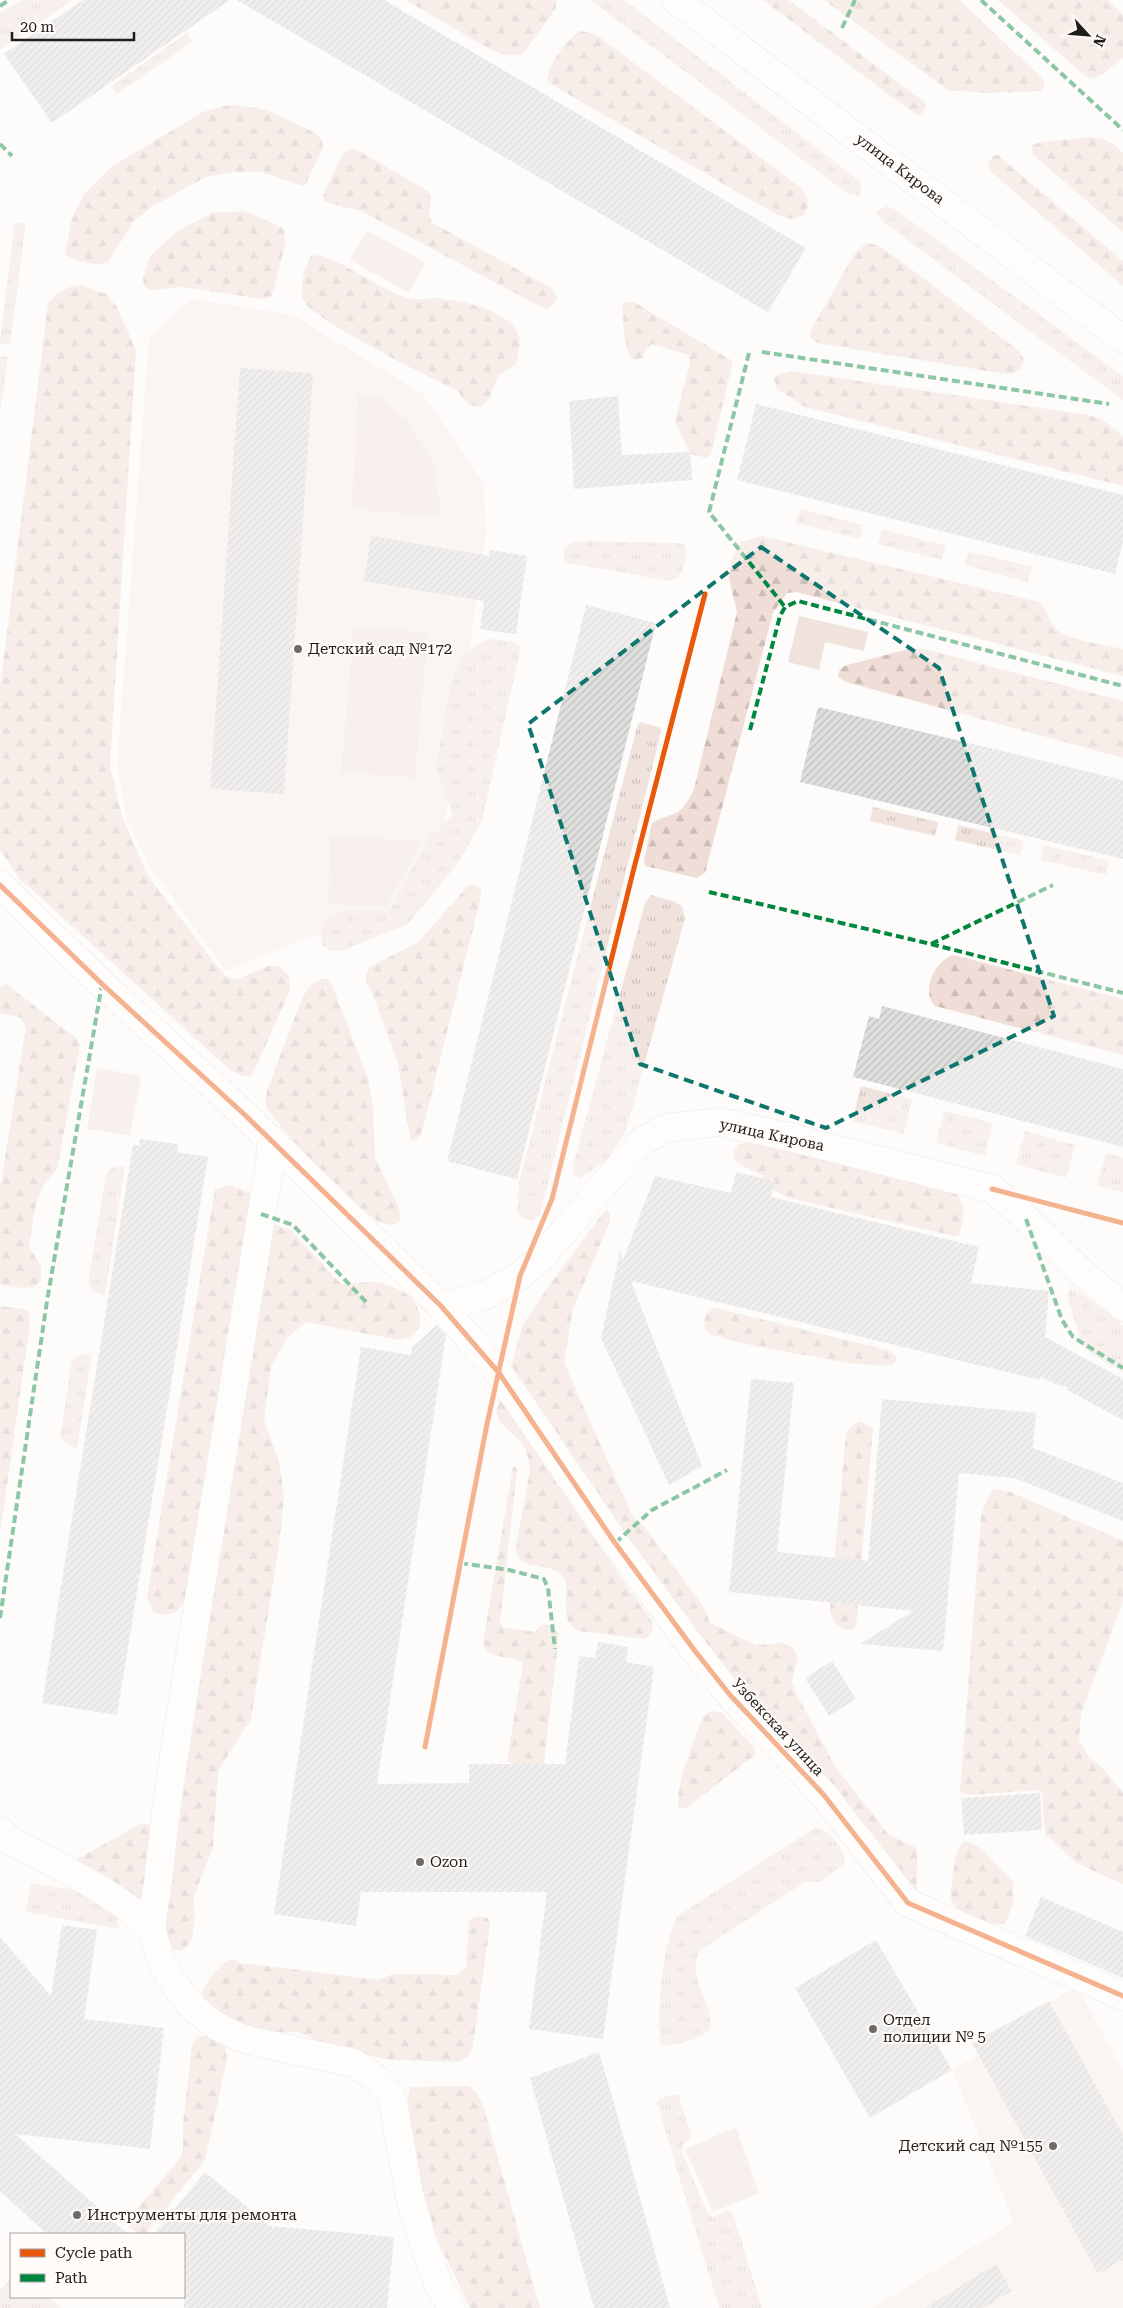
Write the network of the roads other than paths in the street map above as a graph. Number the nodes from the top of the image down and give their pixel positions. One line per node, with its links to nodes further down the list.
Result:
1 (676, 0): 2 (street, улица Кирова)
2 (1123, 340)
3 (2, 898): 4 (street, Узбекская улица)
4 (272, 1140): 5 (street, Узбекская улица); 8 (street)
5 (441, 1306): 6 (street, улица Кирова); 9 (street, Узбекская улица)
6 (1123, 1307)
7 (0, 1830): 8 (street)
8 (152, 1930): 10 (street)
9 (1123, 1996)
10 (452, 2308)

